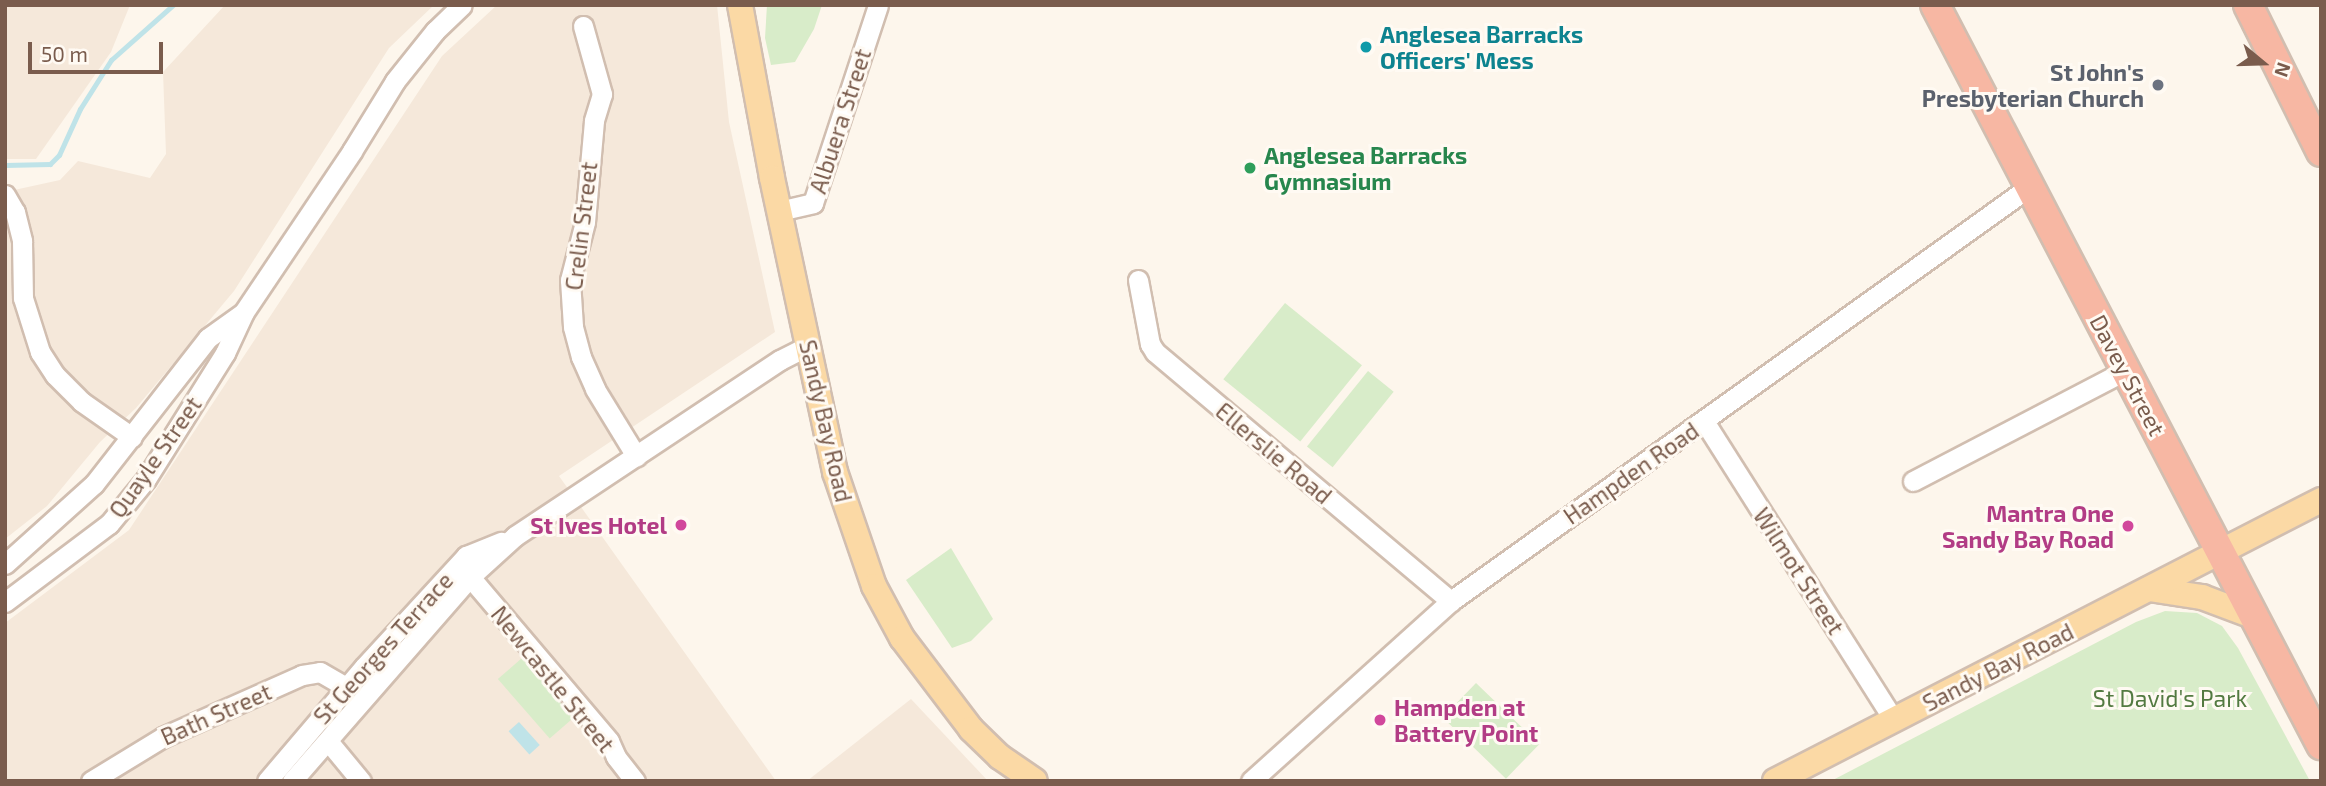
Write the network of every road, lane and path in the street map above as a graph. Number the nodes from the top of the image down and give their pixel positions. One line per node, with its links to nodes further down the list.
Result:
1 (462, 5): 14 (street, Quayle Street)
2 (740, 5): 8 (main road, Sandy Bay Road)
3 (751, 5): 8 (main road, Sandy Bay Road)
4 (878, 5): 12 (street, Albuera Street)
5 (2248, 5): 9 (highway)
6 (1936, 6): 10 (highway, Davey Street)
7 (583, 26): 19 (street, Crelin Street)
8 (749, 43): 12 (main road, Sandy Bay Road)
9 (2321, 152)
10 (2029, 187): 16 (highway, Davey Street); 17 (street, Hampden Road)
11 (5, 195): 18 (street)
12 (779, 211): 15 (main road, Sandy Bay Road)
13 (1138, 280): 27 (street, Ellerslie Road)
14 (244, 312): 18 (street, Quayle Street); 28 (street, Quayle Street)
15 (807, 346): 19 (street, St Georges Terrace); 34 (main road, Sandy Bay Road)
16 (2126, 370): 20 (street); 23 (highway, Davey Street)
17 (1704, 421): 27 (street, Hampden Road); 31 (street, Wilmot Street)
18 (132, 437): 24 (street, Quayle Street)
19 (636, 456): 22 (street, St Georges Terrace)
20 (1913, 481)
21 (2321, 500): 23 (main road, Sandy Bay Road)
22 (515, 536): 25 (street, St Georges Terrace); 30 (street, St Georges Terrace)
23 (2220, 550): 26 (main road, Sandy Bay Road); 29 (highway, Davey Street)
24 (5, 564)
25 (470, 578): 32 (street, St Georges Terrace); 39 (street, Newcastle Street)
26 (2149, 589): 29 (main road); 31 (main road, Sandy Bay Road)
27 (1451, 601): 42 (street, Hampden Road)
28 (5, 602)
29 (2255, 617): 33 (highway, Davey Street)
30 (346, 687): 35 (street, Bath Street); 36 (street, St Georges Terrace)
31 (1894, 720): 43 (main road, Sandy Bay Road)
32 (328, 741): 37 (street, St Georges Terrace); 38 (street)
33 (2321, 745)
34 (1000, 757): 40 (main road, Sandy Bay Road); 41 (main road, Sandy Bay Road)
35 (91, 781)
36 (267, 781)
37 (292, 781)
38 (361, 781)
39 (635, 781)
40 (1015, 781)
41 (1035, 781)
42 (1251, 781)
43 (1775, 781)

